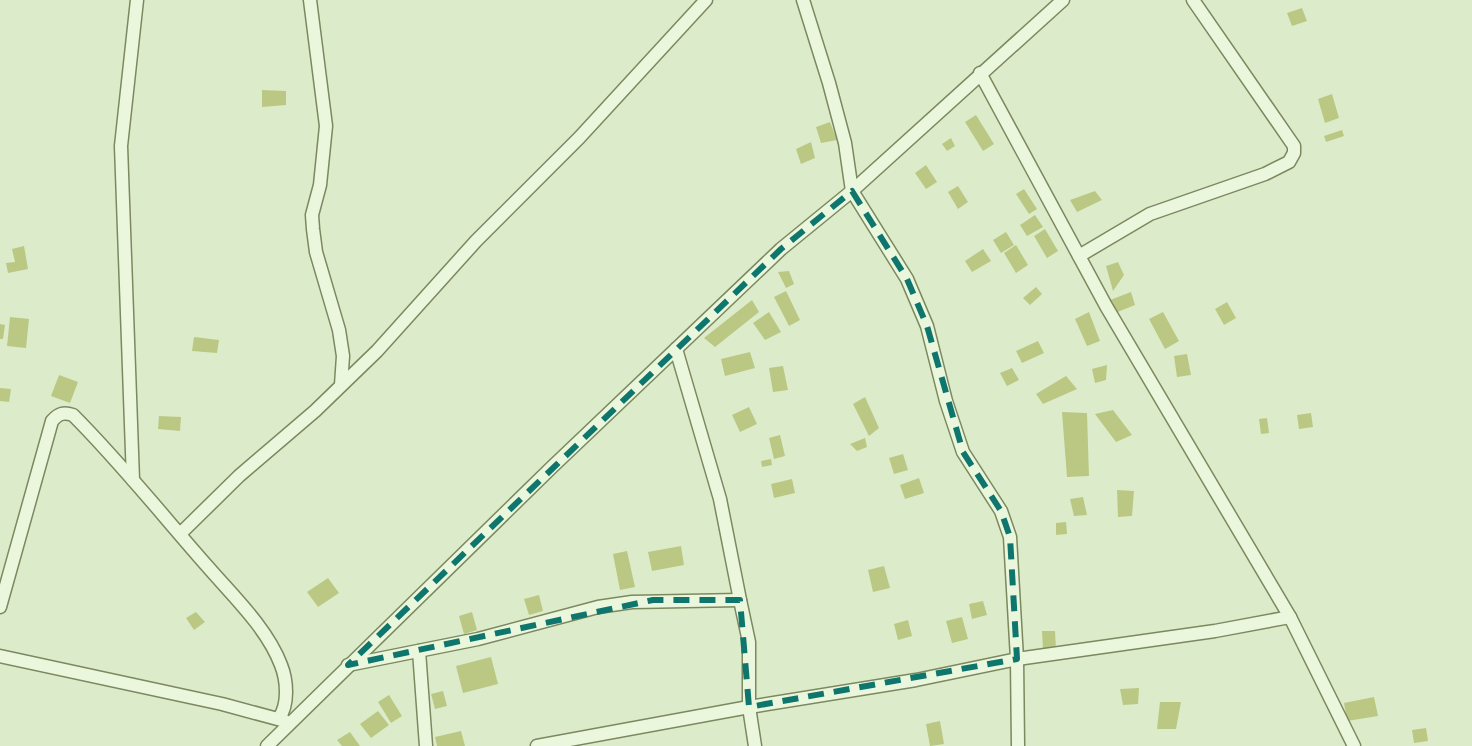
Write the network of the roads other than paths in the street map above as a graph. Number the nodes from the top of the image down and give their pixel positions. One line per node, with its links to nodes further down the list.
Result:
1 (137, 0): 12 (street)
2 (310, 0): 11 (street)
3 (706, 0): 11 (street)
4 (803, 0): 8 (street)
5 (1063, 0): 7 (street)
6 (1193, 0): 9 (street)
7 (980, 73): 8 (street); 9 (street)
8 (852, 191): 10 (street); 19 (street)
9 (1079, 256): 16 (street)
10 (676, 349): 14 (street); 20 (street)
11 (341, 385): 13 (street)
12 (133, 480): 13 (street); 15 (street)
13 (181, 533): 22 (street)
14 (740, 600): 17 (street); 21 (street)
15 (0, 607)
16 (1290, 617): 19 (street); 28 (street)
17 (419, 651): 20 (street); 24 (street)
18 (0, 656): 22 (street)
19 (1017, 659): 21 (street); 27 (street)
20 (348, 665): 22 (street)
21 (749, 707): 25 (street); 26 (street)
22 (284, 720): 23 (street)
23 (267, 746)
24 (426, 746)
25 (537, 746)
26 (755, 746)
27 (1018, 746)
28 (1354, 746)

